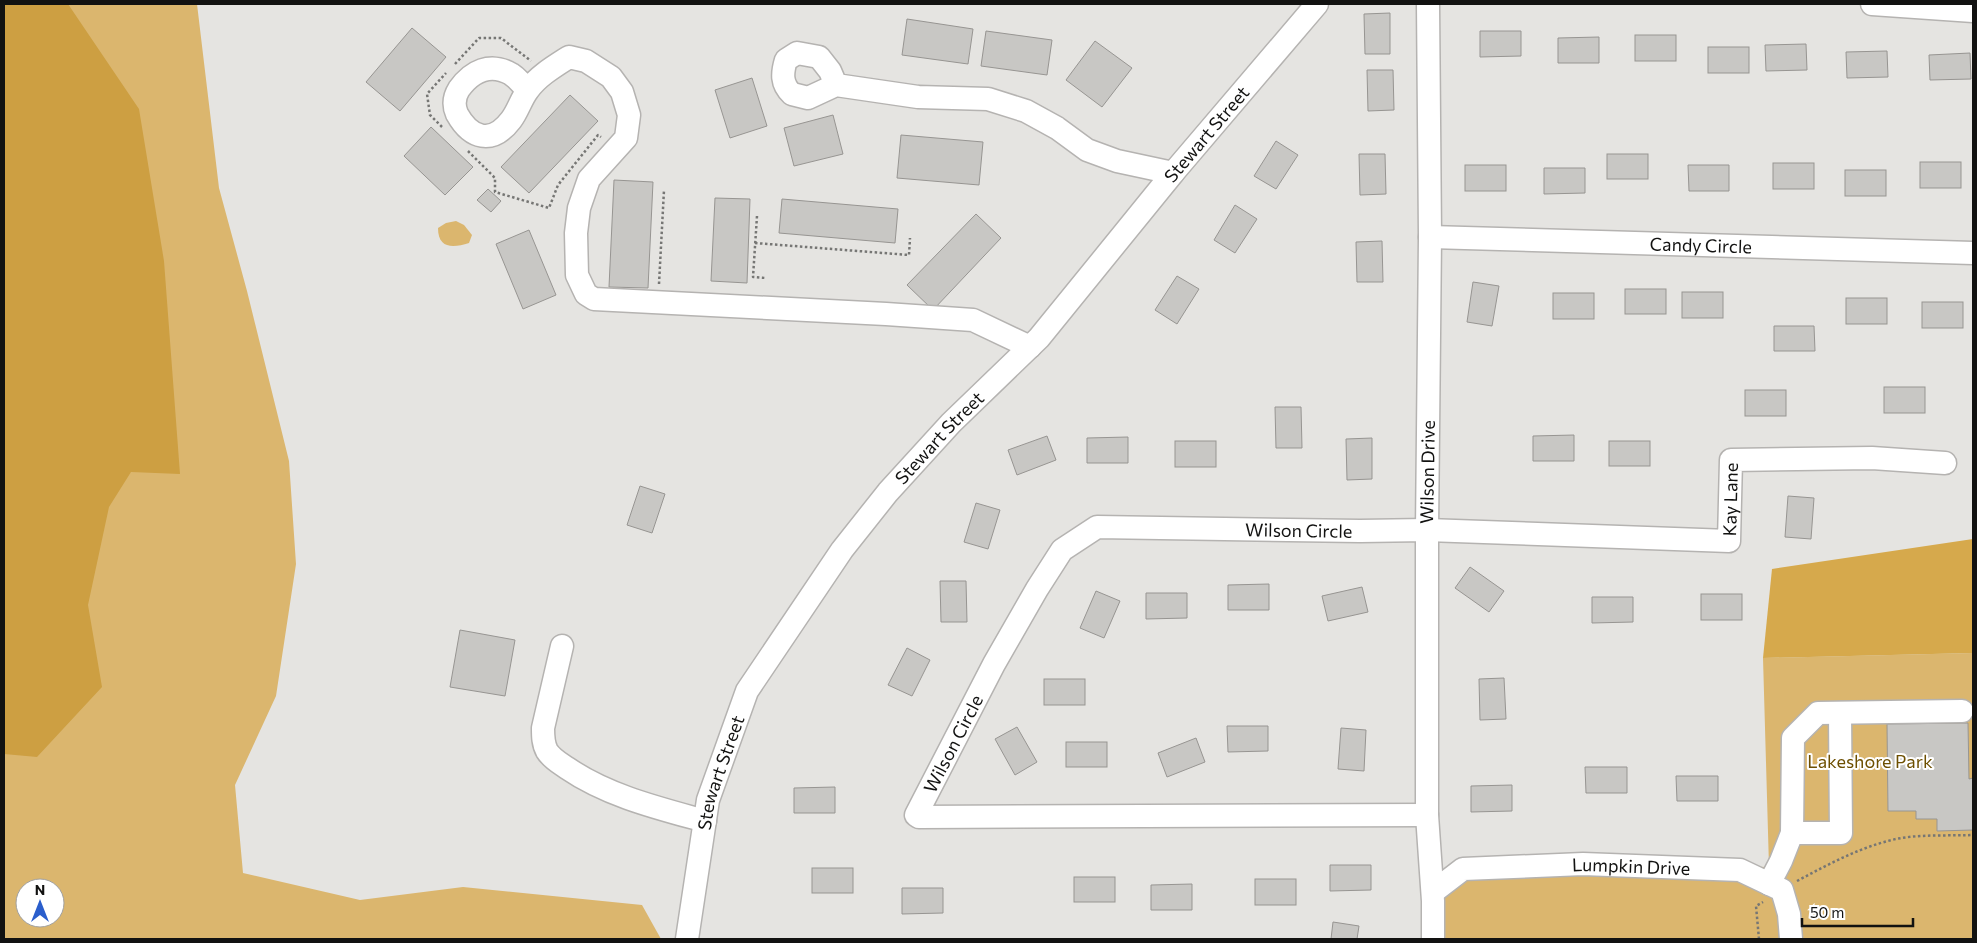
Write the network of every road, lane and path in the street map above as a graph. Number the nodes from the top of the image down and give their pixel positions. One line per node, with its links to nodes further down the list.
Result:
1 (1317, 4): 8 (street, Stewart Street)
2 (1428, 4): 12 (street, Wilson Drive)
3 (1872, 4): 4 (street)
4 (1973, 11)
5 (836, 85): 5 (street); 8 (street)
6 (528, 91): 7 (street)
7 (615, 150): 10 (path); 18 (street)
8 (1173, 173): 18 (street, Stewart Street)
9 (664, 190): 17 (path)
10 (495, 192)
11 (757, 216): 14 (path)
12 (1430, 237): 15 (street, Candy Circle); 20 (street, Wilson Drive)
13 (910, 238): 14 (path)
14 (755, 243): 16 (path)
15 (1973, 253)
16 (766, 278)
17 (659, 287)
18 (1030, 347): 25 (street, Stewart Street)
19 (1945, 464): 20 (street, Kay Lane)
20 (1426, 530): 24 (street, Wilson Drive); 24 (street, Wilson Circle)
21 (562, 646): 25 (street)
22 (1962, 711): 23 (street)
23 (1840, 713): 26 (street); 26 (street)
24 (1427, 815): 29 (street, Wilson Drive)
25 (705, 821): 30 (street, Stewart Street)
26 (1792, 833): 28 (street)
27 (1973, 835): 28 (path)
28 (1776, 887): 29 (street, Lumpkin Drive); 32 (path); 33 (street)
29 (1432, 892): 31 (street, Wilson Drive)
30 (687, 939)
31 (1433, 939)
32 (1759, 939)
33 (1791, 939)

